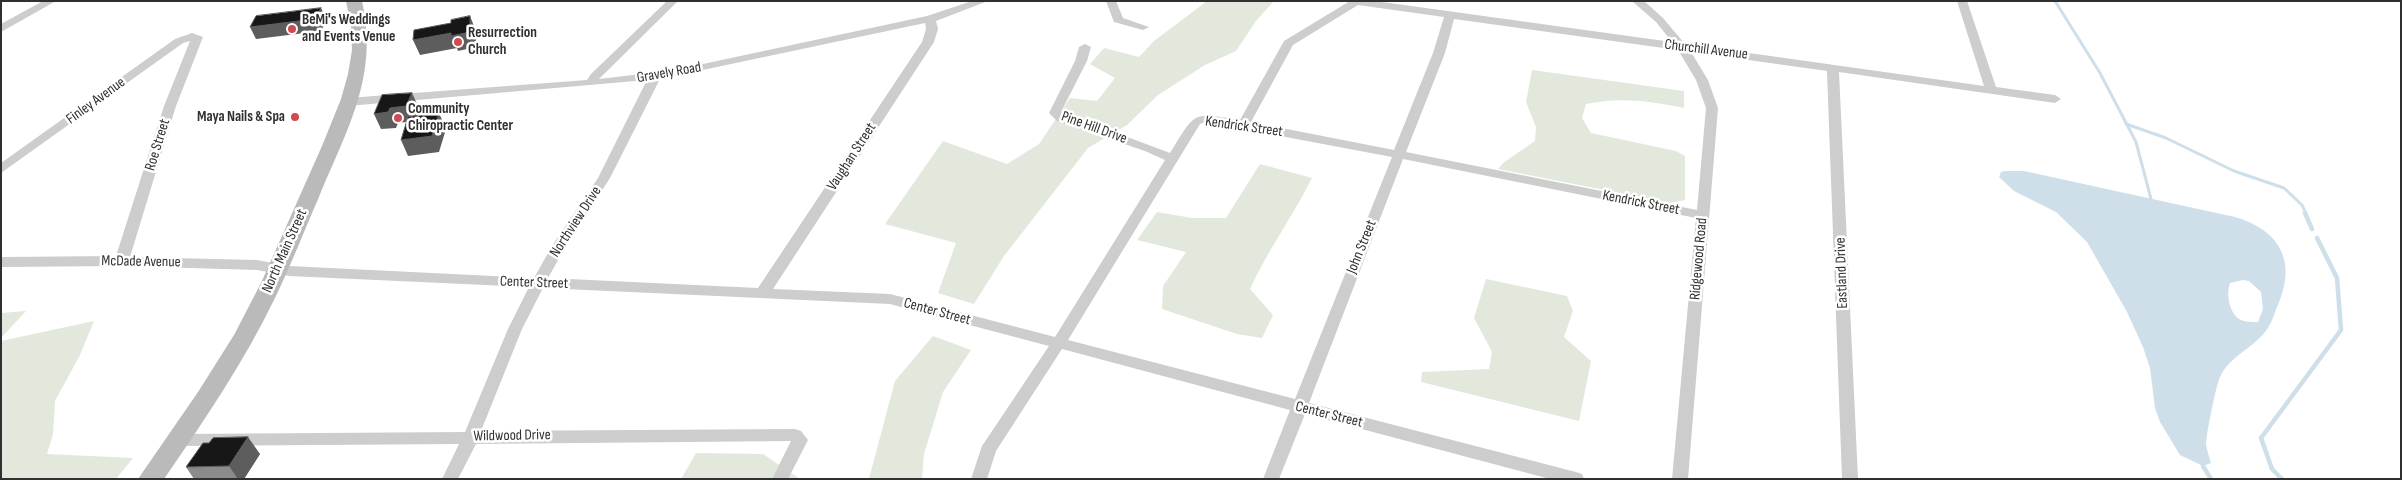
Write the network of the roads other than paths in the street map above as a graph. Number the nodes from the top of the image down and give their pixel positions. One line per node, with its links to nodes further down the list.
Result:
1 (51, 1): 13 (street)
2 (354, 1): 22 (main road, North Main Street)
3 (673, 1): 19 (street)
4 (983, 1): 11 (street, Gravely Road)
5 (1111, 1): 12 (street)
6 (1658, 1): 9 (street)
7 (1962, 1): 20 (street)
8 (1357, 2): 10 (street, Churchill Avenue); 23 (street)
9 (1641, 3): 16 (street, Ridgewood Road)
10 (1450, 15): 16 (street, Churchill Avenue); 24 (street, John Street)
11 (930, 19): 18 (street, Gravely Road); 32 (street, Vaughan Street)
12 (1143, 26)
13 (1, 29)
14 (192, 36): 26 (street, Finley Avenue); 28 (street, Roe Street)
15 (1085, 47): 25 (street, Pine Hill Drive)
16 (1681, 47): 17 (street, Churchill Avenue); 27 (street, Ridgewood Road)
17 (1833, 68): 20 (street, Churchill Avenue); 37 (street, Eastland Drive)
18 (655, 77): 19 (street, Gravely Road); 31 (street, Northview Drive)
19 (591, 83): 22 (street, Gravely Road)
20 (1990, 90): 21 (street, Churchill Avenue)
21 (2055, 99)
22 (348, 102): 30 (main road, North Main Street)
23 (1244, 124): 24 (street, Kendrick Street); 25 (street, Kendrick Street)
24 (1399, 155): 27 (street, Kendrick Street); 34 (street, John Street)
25 (1173, 159): 33 (street, Kendrick Street)
26 (1, 169)
27 (1703, 215): 44 (street, Ridgewood Road)
28 (122, 261): 29 (street, McDade Avenue); 30 (street, McDade Avenue)
29 (1, 262)
30 (280, 268): 31 (street, Center Street); 36 (main road, North Main Street)
31 (538, 283): 32 (street, Center Street); 35 (street, Northview Drive)
32 (763, 292): 33 (street, Center Street)
33 (1058, 344): 34 (street, Center Street); 41 (street, Kendrick Street)
34 (1298, 407): 42 (street, John Street); 43 (street, Center Street)
35 (471, 437): 36 (street, Wildwood Drive); 39 (street, Northview Drive); 40 (street, Wildwood Drive)
36 (178, 440): 38 (main road, North Main Street)
37 (1852, 478)
38 (150, 479)
39 (450, 479)
40 (780, 479)
41 (979, 479)
42 (1271, 479)
43 (1576, 479)
44 (1680, 479)

